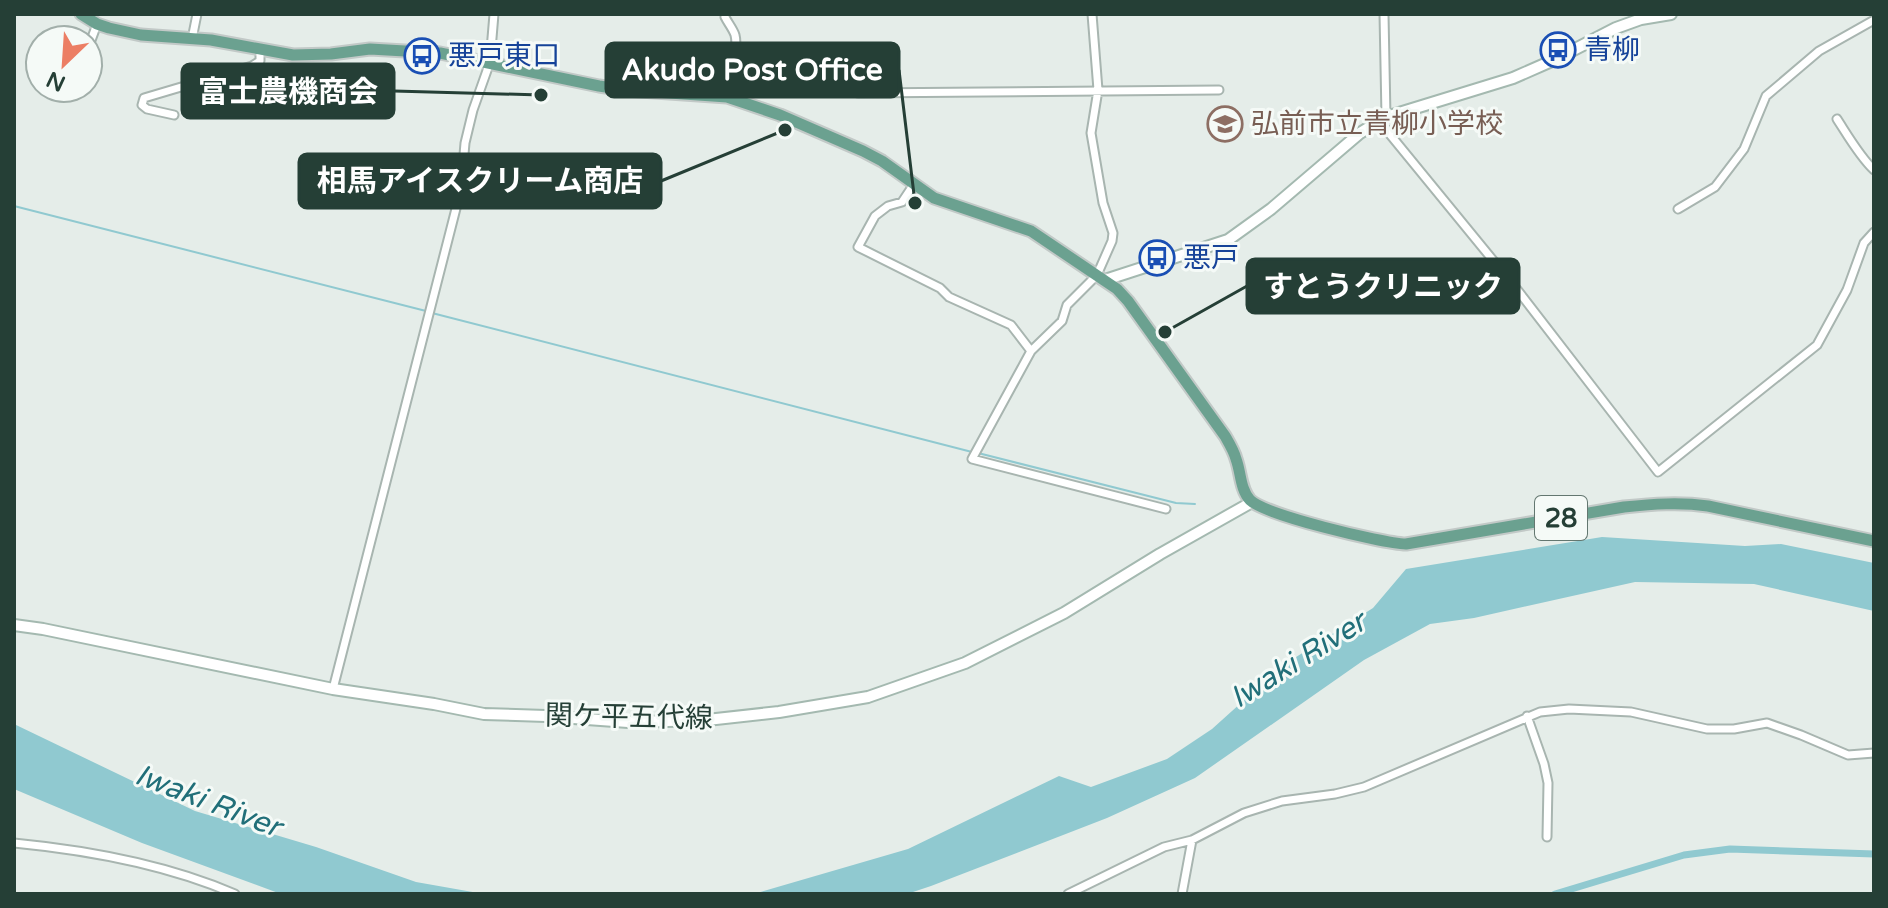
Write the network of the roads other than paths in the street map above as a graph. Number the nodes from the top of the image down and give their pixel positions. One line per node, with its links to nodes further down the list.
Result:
1 (81, 14): 9 (main road)
2 (197, 14): 11 (street)
3 (494, 14): 13 (street)
4 (1092, 14): 14 (street)
5 (1384, 14): 19 (street)
6 (1671, 14): 19 (main road)
7 (725, 17): 17 (street)
8 (1874, 20): 23 (street)
9 (97, 24)
10 (104, 26): 11 (main road)
11 (192, 39): 12 (main road)
12 (260, 49): 13 (main road); 18 (street)
13 (490, 62): 17 (main road); 31 (street)
14 (1098, 90): 15 (street); 16 (street); 25 (street)
15 (1219, 90)
16 (858, 93)
17 (727, 97): 22 (main road)
18 (174, 115)
19 (1382, 119): 24 (street); 25 (main road)
20 (1837, 119): 21 (street)
21 (1874, 170)
22 (914, 184): 25 (main road); 26 (street)
23 (1678, 209)
24 (1874, 232)
25 (1101, 278): 26 (street); 27 (main road)
26 (1031, 351): 28 (street)
27 (1252, 502): 29 (main road, 28); 31 (main road, 関ケ平五代線)
28 (1166, 509)
29 (1874, 541)
30 (14, 625): 31 (main road, 関ケ平五代線)
31 (333, 689)
32 (1527, 716): 33 (street); 34 (street); 35 (street)
33 (1874, 753)
34 (1547, 837)
35 (1192, 840): 38 (street); 39 (street)
36 (14, 843): 37 (street)
37 (235, 894)
38 (1068, 894)
39 (1182, 894)

